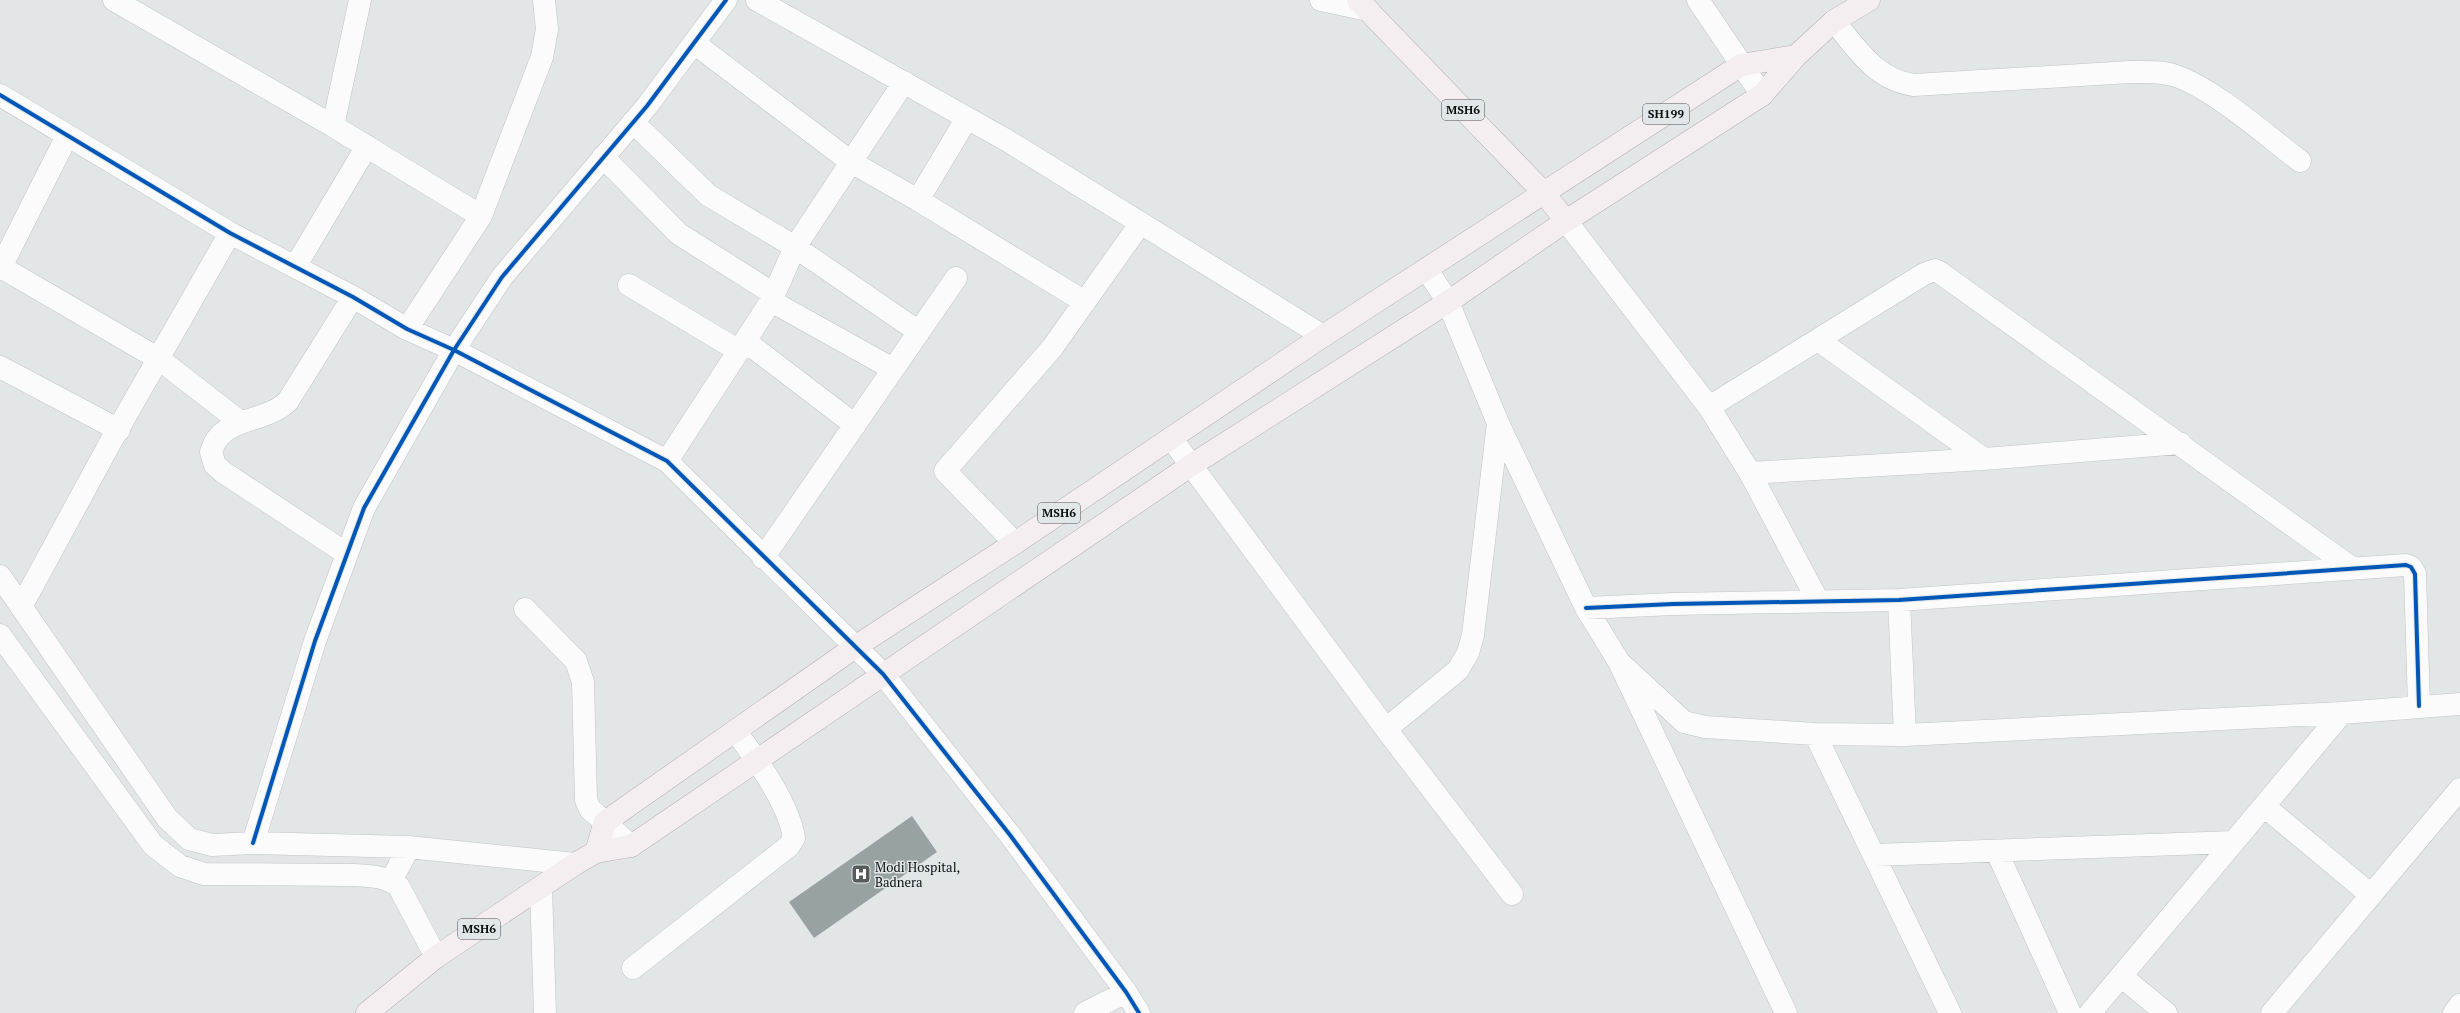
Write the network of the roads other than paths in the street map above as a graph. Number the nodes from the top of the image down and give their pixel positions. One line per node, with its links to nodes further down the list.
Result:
1 (114, 0): 10 (street)
2 (360, 0): 20 (street)
3 (544, 0): 28 (street)
4 (726, 0): 12 (street)
5 (757, 0): 15 (street)
6 (1321, 0): 9 (street)
7 (1698, 0): 14 (street)
8 (1869, 0): 11 (main road, SH199)
9 (1363, 5): 26 (main road, MSH6)
10 (148, 10): 20 (street)
11 (1834, 21): 13 (main road, SH199); 24 (street)
12 (694, 43): 19 (street); 25 (street)
13 (1796, 56): 14 (main road, SH199); 17 (main road, SH199)
14 (1742, 65): 17 (street); 26 (main road, SH199)
15 (904, 82): 18 (street); 25 (street)
16 (0, 95): 21 (street)
17 (1762, 95): 29 (main road, SH199)
18 (967, 118): 27 (street); 30 (street)
19 (634, 122): 23 (street); 32 (street)
20 (333, 126): 22 (street)
21 (67, 136): 31 (street); 34 (street)
22 (367, 146): 28 (street); 33 (street)
23 (603, 157): 39 (street); 47 (street)
24 (2300, 161)
25 (850, 162): 27 (street); 32 (street)
26 (1544, 192): 29 (main road, MSH6); 35 (main road, MSH6)
27 (918, 200): 40 (street)
28 (481, 216): 42 (street)
29 (1566, 221): 41 (main road, MSH6); 51 (street)
30 (1140, 224): 40 (street); 44 (street)
31 (230, 233): 33 (street); 48 (street)
32 (795, 246): 39 (street); 43 (street)
33 (295, 267): 38 (street)
34 (0, 268): 48 (street)
35 (1427, 270): 41 (street); 44 (main road, MSH6)
36 (956, 278): 43 (street)
37 (629, 285): 46 (street)
38 (353, 297): 42 (street); 52 (street)
39 (773, 297): 46 (street); 50 (street)
40 (1085, 302): 62 (street)
41 (1448, 302): 53 (street); 60 (main road, MSH6)
42 (407, 329): 47 (street)
43 (919, 332): 50 (street)
44 (1323, 336): 56 (main road, MSH6)
45 (1818, 340): 51 (street); 57 (street); 58 (street)
46 (742, 346): 54 (street); 59 (street)
47 (454, 350): 59 (street); 63 (street)
48 (159, 359): 52 (street); 55 (street)
49 (0, 367): 55 (street)
50 (893, 369): 54 (street)
51 (1709, 408): 61 (street)
52 (239, 421): 63 (street)
53 (1498, 423): 70 (street); 79 (street)
54 (855, 425): 64 (street)
55 (119, 430): 69 (street)
56 (1171, 438): 60 (street); 62 (main road, MSH6)
57 (2180, 442): 58 (street); 65 (street)
58 (1984, 459): 61 (street)
59 (667, 461): 64 (street)
60 (1190, 466): 75 (main road, MSH6); 79 (street)
61 (1750, 474): 68 (street)
62 (1015, 543): 73 (main road, MSH6)
63 (347, 554): 88 (street)
64 (763, 558): 73 (street)
65 (2352, 568): 67 (street); 77 (street)
66 (0, 576): 69 (street)
67 (1899, 600): 68 (street); 82 (street)
68 (1818, 601): 70 (street)
69 (21, 606): 88 (street)
70 (1586, 608): 74 (street)
71 (525, 609): 86 (street)
72 (0, 635): 95 (street)
73 (855, 647): 75 (street); 80 (main road, MSH6)
74 (1619, 662): 81 (street); 108 (street)
75 (883, 674): 83 (main road, MSH6); 102 (street)
76 (2460, 704): 77 (street)
77 (2419, 706): 78 (street)
78 (2342, 713): 82 (street); 85 (street)
79 (1386, 729): 97 (street)
80 (735, 731): 83 (street); 86 (main road, MSH6)
81 (1814, 734): 82 (street); 93 (street)
82 (1905, 735)
83 (757, 760): 89 (main road, MSH6); 100 (street)
84 (2460, 789): 98 (street)
85 (2264, 806): 87 (street); 98 (street)
86 (605, 822): 89 (street); 91 (main road)
87 (2234, 842): 92 (street); 101 (street)
88 (253, 843): 90 (street)
89 (630, 846): 91 (main road, MSH6)
90 (409, 847): 94 (street); 95 (street)
91 (596, 852): 94 (main road, MSH6)
92 (1997, 852): 93 (street); 110 (street)
93 (1875, 855): 109 (street)
94 (574, 864): 96 (main road, MSH6)
95 (391, 881): 99 (street)
96 (541, 888): 99 (main road, MSH6); 105 (street)
97 (1512, 894)
98 (2371, 895): 113 (street)
99 (436, 957): 104 (main road, MSH6)
100 (633, 968)
101 (2121, 976): 111 (street); 112 (street)
102 (1126, 992): 106 (street); 107 (street)
103 (2460, 1005): 114 (street)
104 (367, 1013)
105 (545, 1013)
106 (1085, 1013)
107 (1139, 1013)
108 (1786, 1013)
109 (1950, 1013)
110 (2070, 1013)
111 (2090, 1013)
112 (2166, 1013)
113 (2272, 1013)
114 (2454, 1013)

